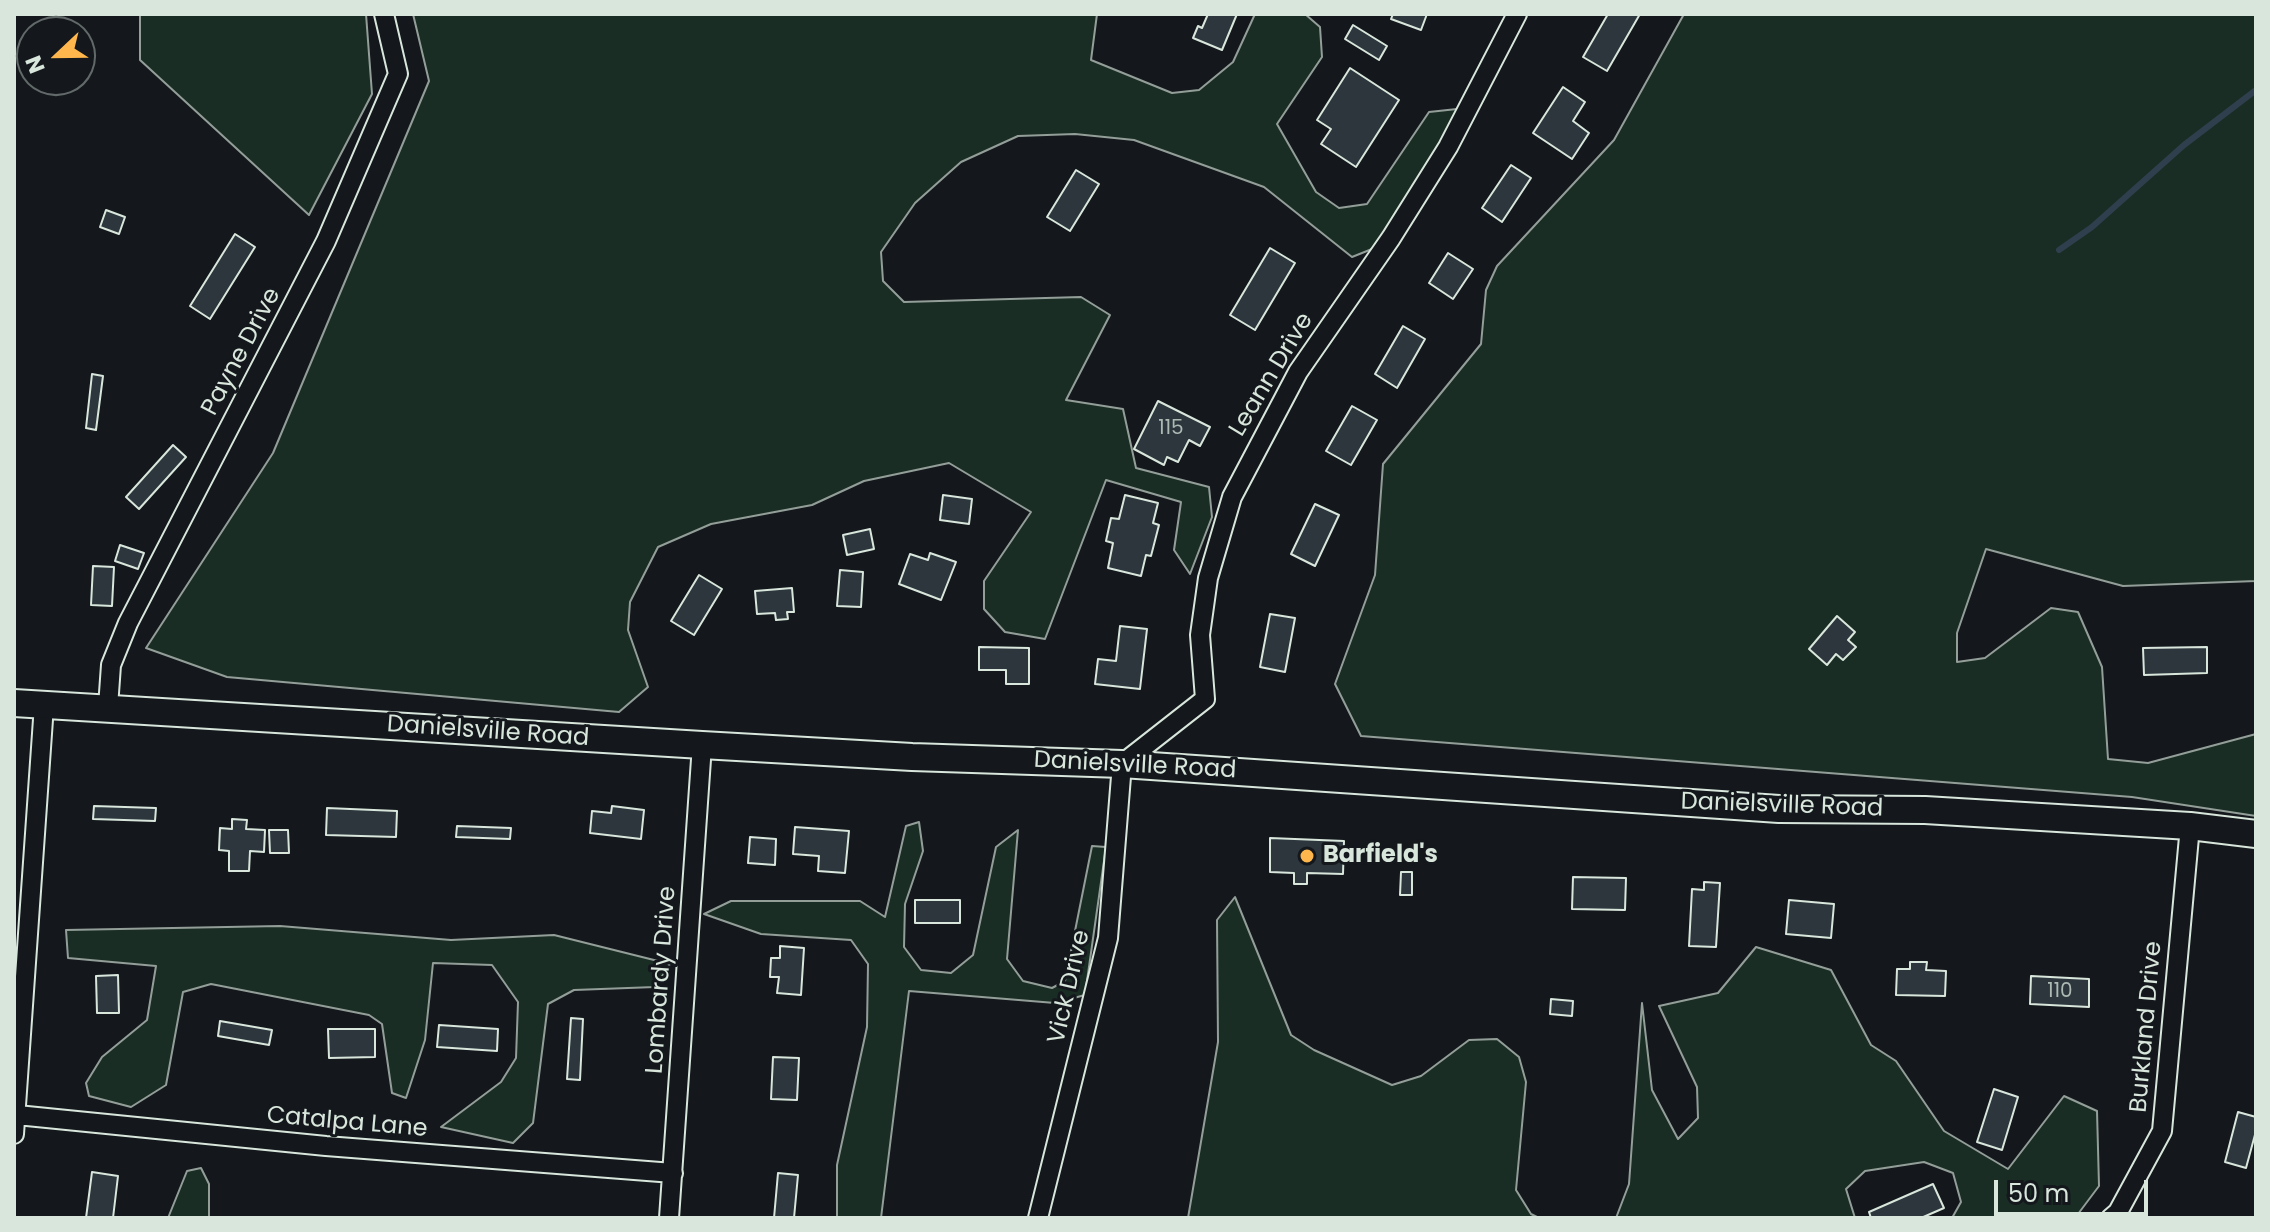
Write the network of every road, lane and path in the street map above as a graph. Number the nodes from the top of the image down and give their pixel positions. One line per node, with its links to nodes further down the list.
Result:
1 (384, 14): 5 (street, Payne Drive)
2 (1517, 14): 7 (street, Leann Drive)
3 (14, 703): 4 (main road, Danielsville Road)
4 (44, 705): 5 (main road, Danielsville Road); 10 (street)
5 (108, 707): 6 (main road, Danielsville Road)
6 (702, 745): 7 (main road, Danielsville Road); 12 (street, Lombardy Drive)
7 (1122, 764): 8 (main road, Danielsville Road); 14 (street, Vick Drive)
8 (2190, 826): 9 (main road, Danielsville Road); 15 (street, Burkland Drive)
9 (2256, 834)
10 (17, 1115): 11 (street); 12 (street, Catalpa Lane)
11 (14, 1134)
12 (673, 1173): 13 (street, Lombardy Drive)
13 (669, 1218)
14 (1038, 1218)
15 (2111, 1218)

